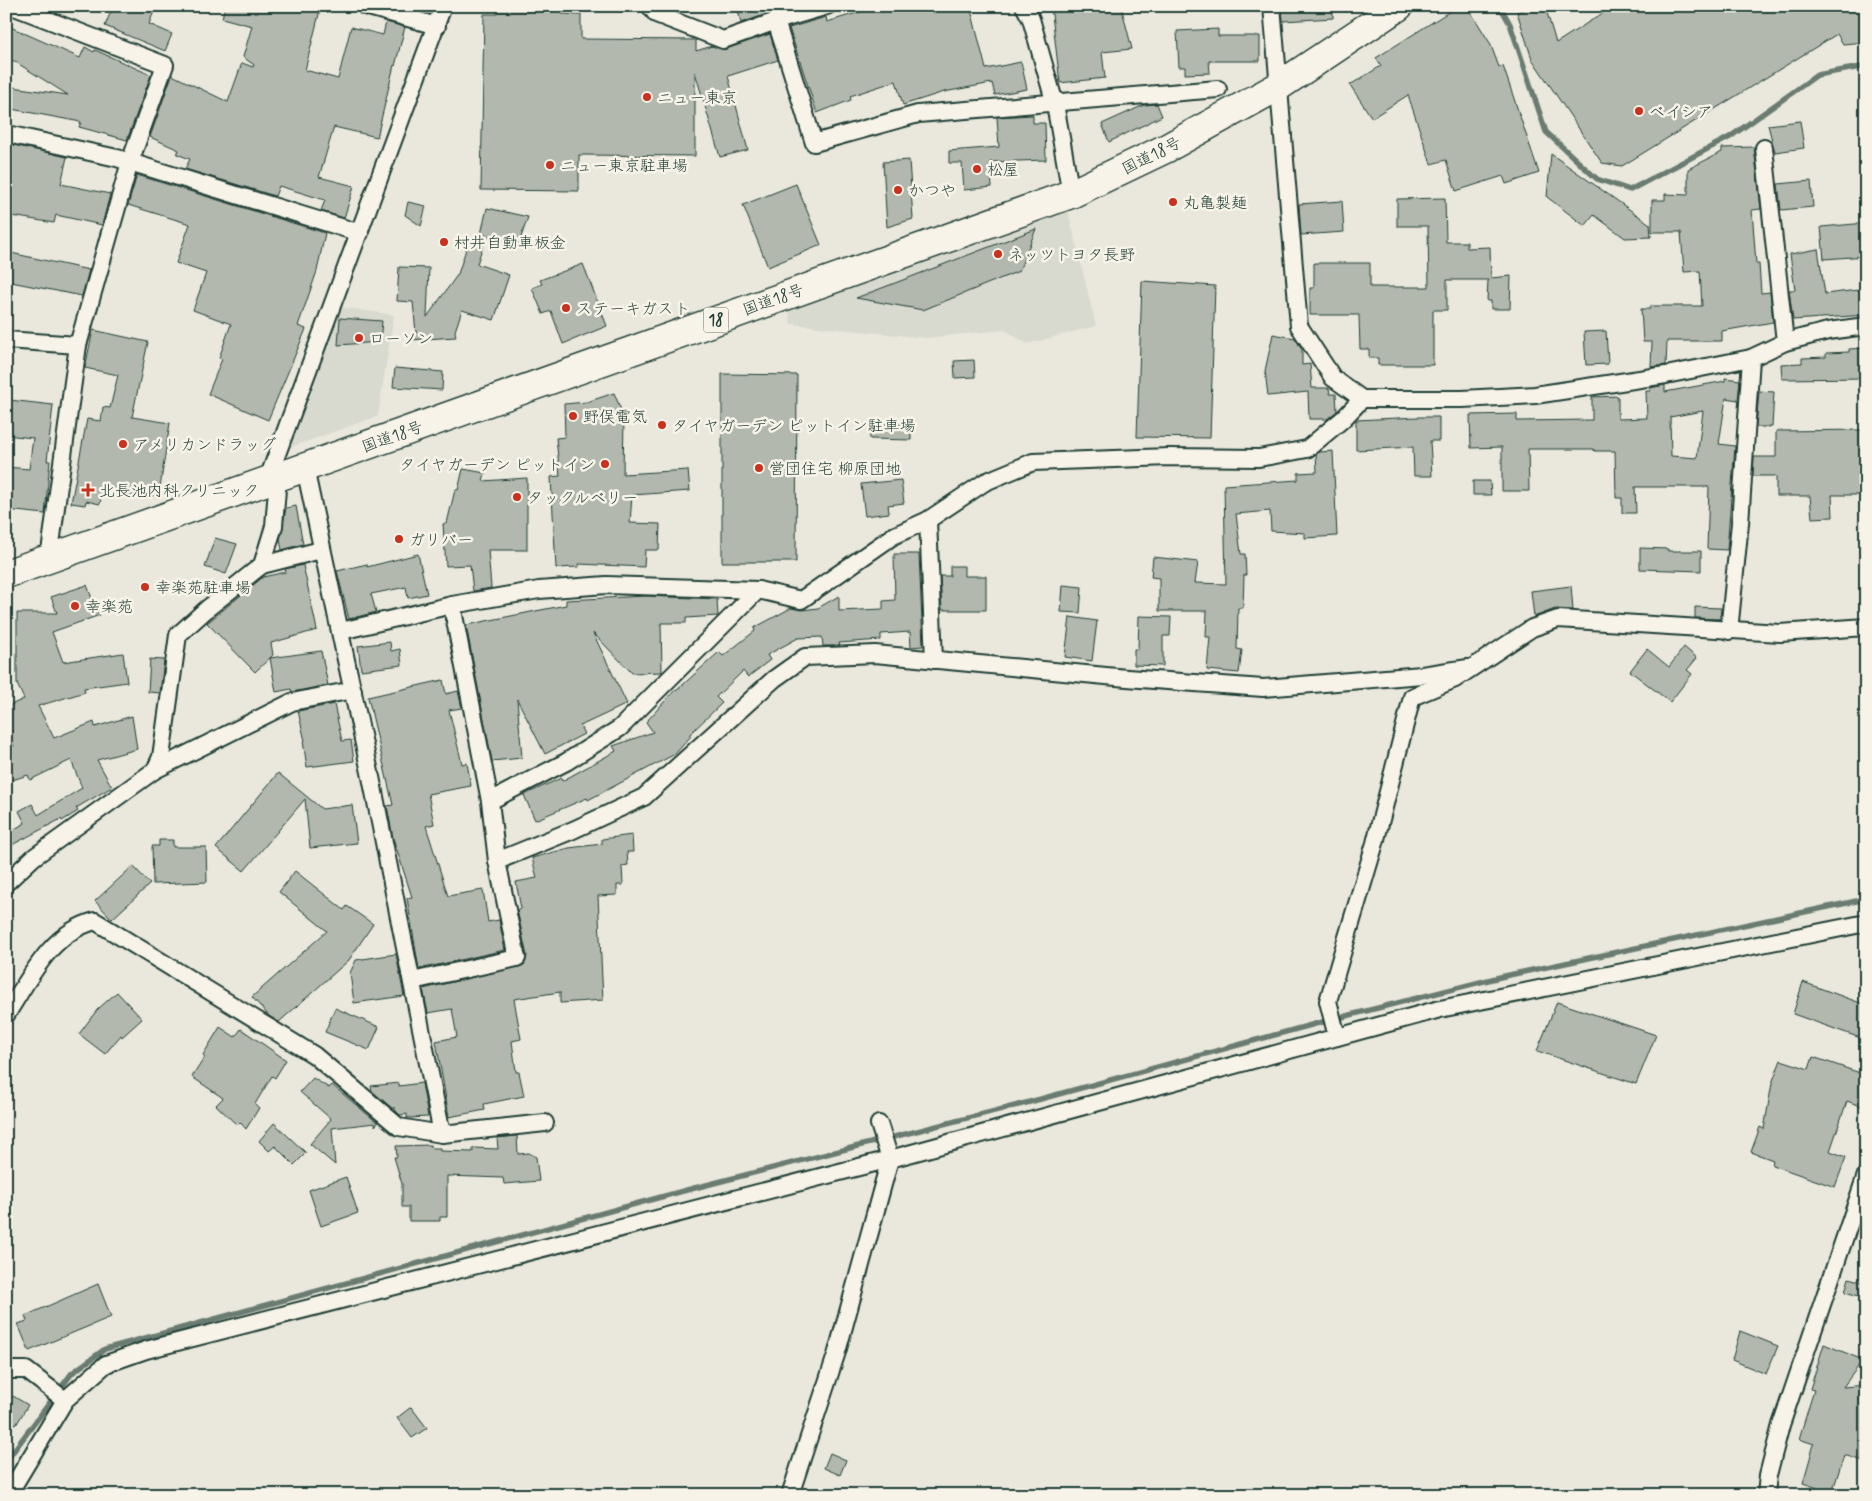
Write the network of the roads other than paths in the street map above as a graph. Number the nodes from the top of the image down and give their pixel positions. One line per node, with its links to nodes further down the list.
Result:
1 (12, 6): 16 (street)
2 (366, 6): 10 (street)
3 (443, 6): 10 (street)
4 (650, 6): 9 (street)
5 (827, 6): 9 (street)
6 (1024, 6): 13 (street)
7 (1272, 6): 11 (street)
8 (1399, 6): 11 (highway, 国道18号 / 18)
9 (776, 21): 13 (street)
10 (437, 26): 18 (street)
11 (1279, 86): 17 (highway, 国道18号 / 18); 24 (street)
12 (1218, 89): 13 (street)
13 (1055, 104): 17 (street)
14 (12, 135): 16 (street)
15 (1764, 148): 21 (street)
16 (130, 162): 18 (street); 22 (street)
17 (1071, 194): 25 (highway, 国道18号 / 18)
18 (360, 233): 26 (street)
19 (1866, 326): 21 (street)
20 (6, 340): 22 (street)
21 (1785, 342): 23 (street)
22 (78, 345): 29 (street)
23 (1751, 358): 24 (street); 36 (street)
24 (1362, 399): 27 (street)
25 (305, 468): 26 (highway, 国道18号 / 18); 28 (street)
26 (273, 479): 29 (highway, 国道18号 / 18); 30 (street)
27 (928, 520): 32 (street); 37 (street)
28 (321, 550): 30 (street); 35 (street)
29 (49, 559): 31 (highway, 国道18号 / 18)
30 (262, 565): 40 (street)
31 (6, 574)
32 (758, 590): 33 (street); 41 (street)
33 (452, 605): 35 (street); 41 (street)
34 (1866, 626): 36 (street)
35 (341, 631): 39 (street)
36 (1729, 631): 38 (street)
37 (934, 660): 38 (street); 42 (street)
38 (1468, 668): 47 (street)
39 (353, 690): 40 (street); 45 (street)
40 (154, 770): 43 (street)
41 (490, 801): 42 (street)
42 (497, 861): 45 (street)
43 (6, 883)
44 (1866, 923): 47 (street)
45 (412, 981): 50 (street)
46 (6, 1015): 50 (street)
47 (1336, 1032): 51 (street)
48 (545, 1123): 50 (street)
49 (879, 1124): 51 (street)
50 (442, 1134)
51 (888, 1154): 54 (street); 56 (street)
52 (1866, 1175): 57 (street)
53 (7, 1370): 54 (street)
54 (63, 1399): 55 (street)
55 (8, 1495)
56 (790, 1495)
57 (1766, 1495)

